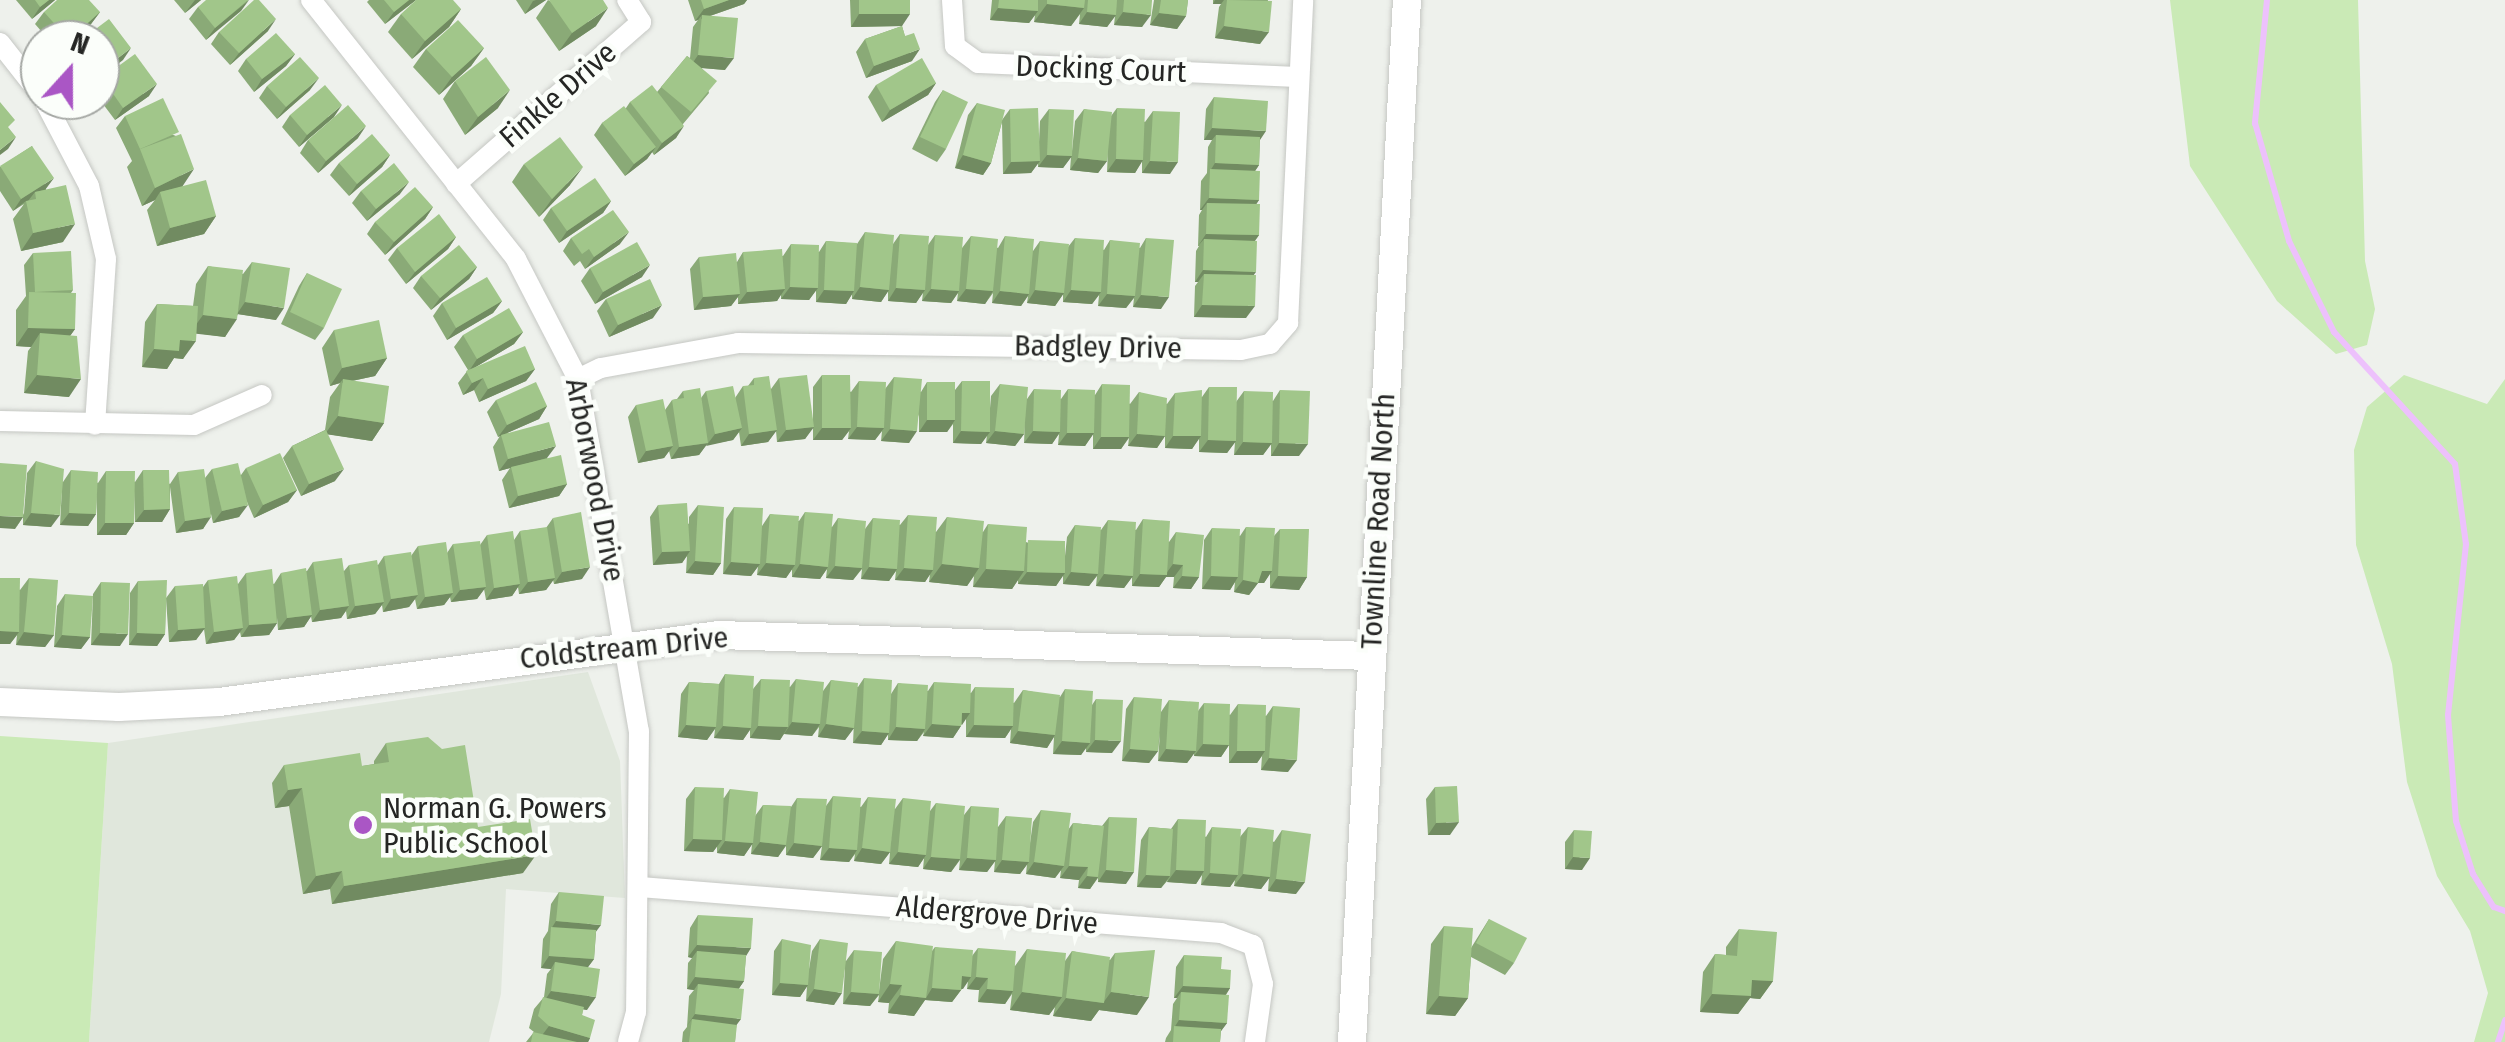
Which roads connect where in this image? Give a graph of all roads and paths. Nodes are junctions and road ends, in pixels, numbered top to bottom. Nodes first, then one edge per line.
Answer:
1 (311, 0) edge
2 (627, 0) edge
3 (952, 0) edge
4 (1304, 0) edge
5 (1407, 0) edge
6 (0, 44) edge
7 (20, 69) edge
8 (1299, 77) junction
9 (54, 120) edge
10 (456, 184) junction
11 (578, 379) junction
12 (262, 396) dead end
13 (0, 421) edge
14 (96, 424) junction
15 (627, 643) junction
16 (1370, 656) junction
17 (0, 702) edge
18 (640, 887) junction
19 (628, 1042) edge
20 (1255, 1042) edge
21 (1352, 1042) edge

1 - 10 street, Arborwood Drive
2 - 10 street, Finkle Drive
3 - 8 street, Docking Court
4 - 8 street, Badgley Drive
5 - 16 street, Townline Road North
6 - 7 street
8 - 11 street, Badgley Drive
9 - 14 street
10 - 11 street, Arborwood Drive
11 - 15 street, Arborwood Drive
12 - 14 street
13 - 14 street
15 - 16 street, Coldstream Drive
15 - 17 street, Coldstream Drive
15 - 18 street, Arborwood Drive
16 - 21 street, Townline Road North
18 - 19 street, Arborwood Drive
18 - 20 street, Aldergrove Drive

